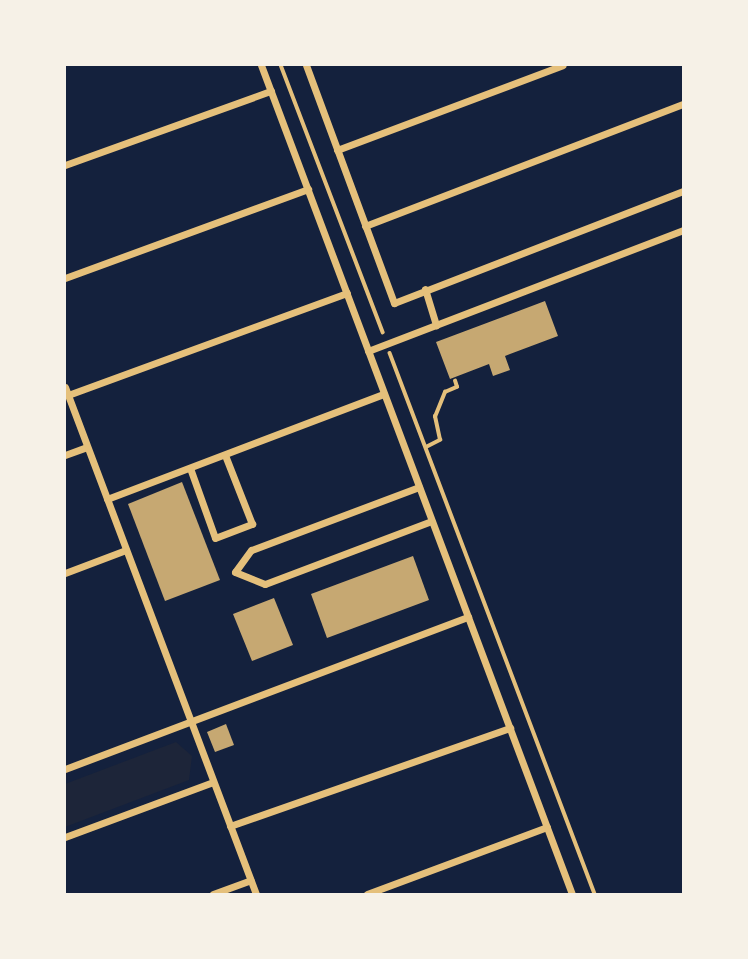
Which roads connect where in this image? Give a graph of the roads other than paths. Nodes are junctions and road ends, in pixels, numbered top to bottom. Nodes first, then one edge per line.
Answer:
1 (261, 65) edge
2 (308, 65) edge
3 (563, 65) edge
4 (271, 91) junction
5 (683, 104) edge
6 (337, 150) junction
7 (65, 165) edge
8 (307, 189) junction
9 (683, 191) edge
10 (365, 226) junction
11 (683, 230) edge
12 (65, 278) edge
13 (425, 289) junction
14 (347, 293) junction
15 (436, 325) junction
16 (368, 351) junction
17 (66, 391) edge
18 (384, 394) junction
19 (88, 447) junction
20 (65, 455) edge
21 (225, 455) junction
22 (190, 468) junction
23 (418, 487) junction
24 (107, 499) junction
25 (432, 521) junction
26 (126, 550) junction
27 (65, 573) edge
28 (468, 617) junction
29 (191, 722) junction
30 (510, 728) junction
31 (65, 769) edge
32 (213, 782) junction
33 (230, 826) junction
34 (547, 827) junction
35 (65, 837) edge
36 (251, 880) junction
37 (213, 894) edge
38 (256, 894) edge
39 (367, 894) edge
40 (572, 894) edge

1 - 4 street
2 - 6 street
3 - 6 street
4 - 7 street
4 - 8 street
5 - 10 street
6 - 10 street
8 - 12 street
8 - 14 street
9 - 13 street
10 - 13 street
11 - 15 street
13 - 15 street
14 - 16 street
14 - 17 street
15 - 16 street
16 - 18 street
17 - 19 street
18 - 21 street
18 - 23 street
19 - 20 street
19 - 24 street
21 - 22 street
21 - 22 street
22 - 24 street
23 - 25 street
23 - 25 street
24 - 26 street
25 - 28 street
26 - 27 street
26 - 29 street
28 - 29 street
28 - 30 street
29 - 31 street
29 - 32 street
30 - 33 street
30 - 34 street
32 - 33 street
32 - 35 street
33 - 36 street
34 - 39 street
34 - 40 street
36 - 37 street
36 - 38 street

